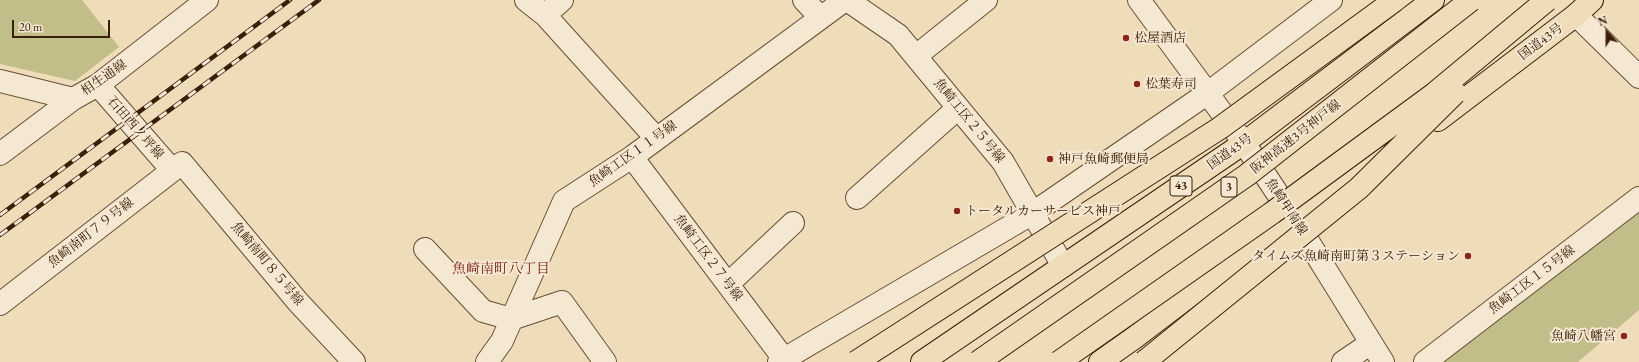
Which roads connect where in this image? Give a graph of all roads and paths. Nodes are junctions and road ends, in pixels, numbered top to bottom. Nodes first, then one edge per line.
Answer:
1 (208, 0) edge
2 (526, 0) edge
3 (562, 0) edge
4 (804, 0) edge
5 (846, 0) edge
6 (986, 0) edge
7 (1139, 0) edge
8 (1332, 0) edge
9 (1394, 0) edge
10 (1433, 0) edge
11 (1471, 0) edge
12 (1548, 0) edge
13 (1592, 0) edge
14 (545, 14) junction
15 (1576, 15) junction
16 (820, 17) junction
17 (916, 56) junction
18 (1639, 77) edge
19 (0, 81) edge
20 (98, 85) junction
21 (1208, 93) junction
22 (73, 100) junction
23 (958, 108) junction
24 (656, 138) junction
25 (1244, 143) junction
26 (0, 154) edge
27 (632, 156) junction
28 (177, 167) junction
29 (857, 198) dead end
30 (1639, 198) edge
31 (1032, 213) junction
32 (1293, 217) junction
33 (793, 223) dead end
34 (425, 249) dead end
35 (1063, 266) junction
36 (728, 284) junction
37 (0, 304) edge
38 (511, 319) junction
39 (1134, 338) junction
40 (1371, 344) junction
41 (782, 360) edge
42 (354, 362) edge
43 (487, 362) edge
44 (605, 362) edge
45 (856, 362) edge
46 (922, 362) edge
47 (978, 362) edge
48 (1059, 362) edge
49 (1100, 362) edge
50 (1144, 362) edge
51 (1149, 362) edge
52 (1343, 362) edge
53 (1383, 362) edge
54 (1425, 362) edge

1 - 20 street, 相生通線
2 - 14 street
3 - 14 street
4 - 16 street
5 - 16 street, 魚崎工区１１号線
5 - 17 street, 魚崎工区２５号線
6 - 17 street
7 - 21 street, 魚崎甲南線
8 - 21 street
9 - 45 highway, bridge
10 - 25 highway, 国道43号 / 43
11 - 47 highway, 阪神高速3号神戸線 / 3, bridge
12 - 48 highway, bridge
12 - 50 highway, bridge
13 - 15 highway, 国道43号
14 - 24 street
15 - 18 street
15 - 32 highway, 国道43号
16 - 24 street, 魚崎工区１１号線
17 - 23 street, 魚崎工区２５号線
19 - 22 street
20 - 22 street, 相生通線
20 - 28 street, 石田西ノ坪線
21 - 25 street, 魚崎甲南線
21 - 31 street
22 - 26 street, 相生通線
23 - 29 street
23 - 31 street, 魚崎工区２５号線
24 - 27 street, 魚崎工区１１号線
25 - 32 street, 魚崎甲南線
25 - 35 highway, 国道43号 / 43
27 - 36 street, 魚崎工区２７号線
27 - 38 street, 魚崎工区１１号線
28 - 37 street, 魚崎南町７９号線
28 - 42 street, 魚崎南町８５号線
30 - 54 street, 魚崎工区１５号線
31 - 35 street, 魚崎工区２５号線
31 - 41 street
32 - 39 highway, 国道43号
32 - 40 street, 魚崎甲南線
33 - 36 street
34 - 38 street
35 - 46 highway, 国道43号 / 43
36 - 41 street, 魚崎工区２７号線
38 - 43 street, 魚崎工区１１号線
38 - 44 street
39 - 49 highway, 国道43号
39 - 51 street
40 - 52 street
40 - 53 street, 魚崎甲南線

